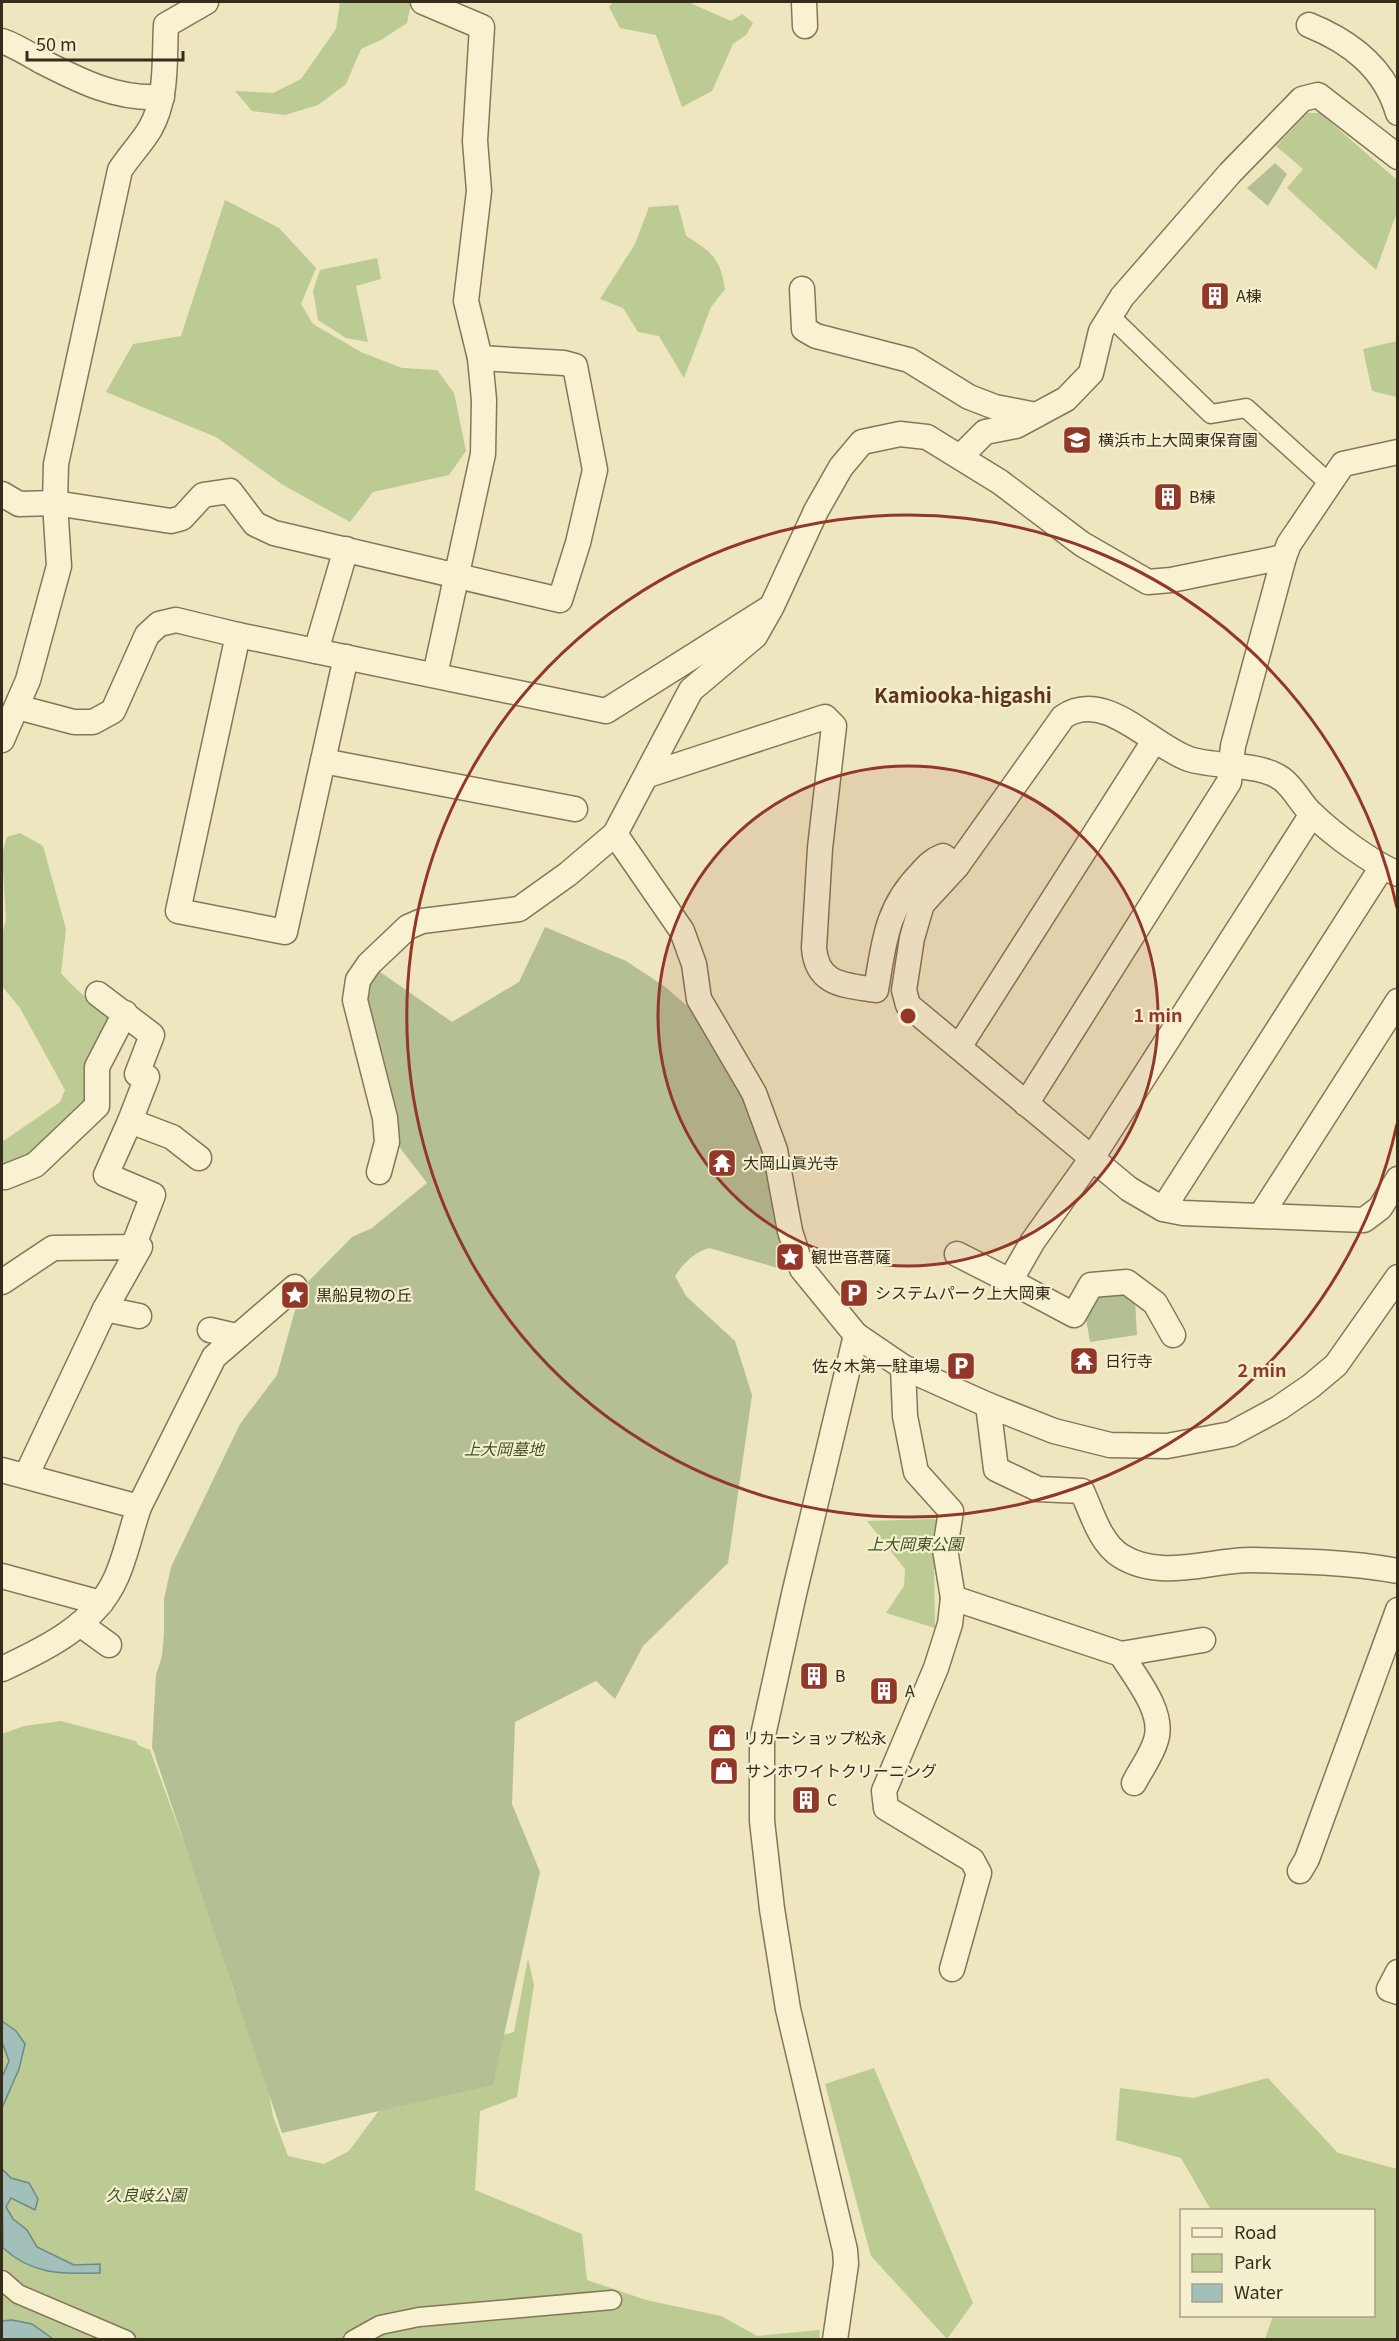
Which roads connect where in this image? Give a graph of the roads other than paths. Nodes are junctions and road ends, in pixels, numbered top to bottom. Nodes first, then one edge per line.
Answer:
1 (206, 2) edge
2 (423, 2) edge
3 (804, 2) edge
4 (1309, 25) dead end
5 (805, 26) dead end
6 (2, 41) edge
7 (162, 97) junction
8 (1398, 113) edge
9 (1398, 157) edge
10 (802, 289) dead end
11 (1110, 316) junction
12 (480, 358) junction
13 (1036, 416) junction
14 (1398, 452) edge
15 (960, 457) junction
16 (1330, 484) junction
17 (2, 494) edge
18 (55, 503) junction
19 (346, 549) junction
20 (1284, 557) junction
21 (458, 576) junction
22 (772, 606) junction
23 (238, 635) junction
24 (316, 651) junction
25 (346, 657) junction
26 (435, 675) junction
27 (17, 707) junction
28 (2, 740) edge
29 (1154, 741) junction
30 (323, 761) junction
31 (1232, 767) junction
32 (648, 774) junction
33 (575, 809) dead end
34 (1312, 814) junction
35 (618, 824) junction
36 (957, 866) junction
37 (1390, 870) edge
38 (98, 994) dead end
39 (1398, 1001) edge
40 (125, 1013) junction
41 (959, 1047) junction
42 (1026, 1104) junction
43 (130, 1121) junction
44 (200, 1158) dead end
45 (1092, 1158) junction
46 (379, 1172) dead end
47 (5, 1177) dead end
48 (1398, 1179) edge
49 (1163, 1209) junction
50 (1261, 1215) junction
51 (133, 1247) junction
52 (957, 1254) dead end
53 (1398, 1277) edge
54 (1010, 1281) junction
55 (2, 1282) edge
56 (296, 1287) dead end
57 (105, 1309) junction
58 (140, 1316) dead end
59 (210, 1330) dead end
60 (856, 1335) junction
61 (1173, 1335) dead end
62 (236, 1336) junction
63 (903, 1367) junction
64 (988, 1405) junction
65 (2, 1470) edge
66 (26, 1476) junction
67 (138, 1507) junction
68 (1398, 1571) edge
69 (2, 1576) edge
70 (953, 1598) junction
71 (101, 1603) junction
72 (1398, 1610) edge
73 (80, 1624) junction
74 (1203, 1640) dead end
75 (109, 1645) dead end
76 (1121, 1654) junction
77 (2, 1670) edge
78 (1134, 1783) dead end
79 (1300, 1870) dead end
80 (952, 1969) dead end
81 (1398, 1972) edge
82 (1398, 1992) edge
83 (2, 2280) edge
84 (612, 2300) dead end
85 (126, 2340) edge
86 (353, 2340) edge
87 (835, 2340) edge

1 - 7 street
2 - 12 street
3 - 5 street
4 - 8 street
6 - 7 street
7 - 18 street
9 - 11 street
10 - 13 street
11 - 13 street
11 - 16 street
12 - 21 street
12 - 21 street
13 - 15 street
14 - 16 street
15 - 20 street
15 - 22 street
16 - 20 street
17 - 18 street
18 - 19 street
18 - 27 street
19 - 21 street
19 - 24 street
20 - 31 street
21 - 26 street
22 - 26 street
22 - 32 street
23 - 24 street
23 - 27 street
23 - 30 street
24 - 25 street
25 - 26 street
25 - 30 street
27 - 28 street
29 - 31 street
29 - 36 street
29 - 41 street
30 - 33 street
31 - 34 street
31 - 42 street
32 - 35 street
32 - 36 street
34 - 37 street
34 - 45 street
35 - 46 street
35 - 60 street
36 - 41 street
37 - 49 street
38 - 40 street
39 - 50 street
40 - 43 street
40 - 47 street
41 - 42 street
42 - 45 street
43 - 44 street
43 - 51 street
45 - 49 street
45 - 54 street
48 - 50 street
49 - 50 street
51 - 55 street
51 - 57 street
52 - 54 street
53 - 64 street
54 - 61 street
56 - 62 street
57 - 58 street
57 - 66 street
59 - 62 street
60 - 63 street
60 - 87 street
62 - 67 street
63 - 64 street
63 - 70 street
64 - 68 street
65 - 66 street
66 - 67 street
67 - 71 street
69 - 71 street
70 - 76 street
70 - 80 street
71 - 73 street
72 - 79 street
73 - 75 street
73 - 77 street
74 - 76 street
76 - 78 street
81 - 82 street
83 - 85 street
84 - 86 street

